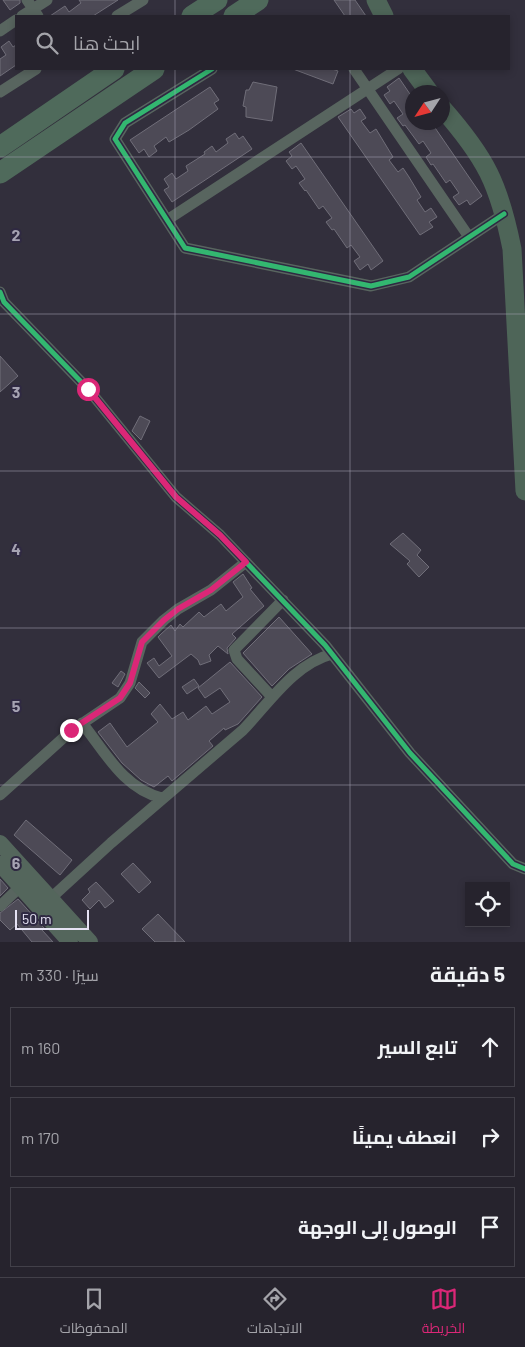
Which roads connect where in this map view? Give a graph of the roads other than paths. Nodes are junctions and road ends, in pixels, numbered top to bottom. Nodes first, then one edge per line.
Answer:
1 (47, 0) edge
2 (143, 0) edge
3 (216, 0) edge
4 (258, 0) edge
5 (33, 8) edge
6 (119, 15) edge
7 (194, 15) edge
8 (236, 15) edge
9 (15, 21) edge
10 (0, 31) edge
11 (34, 70) edge
12 (113, 70) edge
13 (153, 70) edge
14 (210, 70) edge
15 (355, 70) edge
16 (396, 70) edge
17 (413, 70) edge
18 (424, 85) edge
19 (368, 89) junction
20 (0, 92) edge
21 (450, 118) edge
22 (0, 147) edge
23 (0, 173) edge
24 (504, 214) junction
25 (167, 220) junction
26 (469, 237) junction
27 (0, 292) edge
28 (521, 371) edge
29 (525, 491) edge
30 (246, 562) junction
31 (283, 600) junction
32 (332, 654) junction
33 (272, 698) junction
34 (82, 723) junction
35 (0, 795) edge
36 (162, 798) junction
37 (0, 843) edge
38 (2, 869) edge
39 (525, 869) edge
40 (20, 887) junction
41 (51, 898) junction
42 (0, 906) edge
43 (70, 942) edge
44 (90, 942) edge

1 - 5 street
2 - 6 street
3 - 7 highway
4 - 8 highway
9 - 10 street
11 - 20 street
12 - 22 highway
13 - 23 highway
14 - 25 street
15 - 19 street
16 - 19 street
17 - 18 main road
19 - 25 street
19 - 26 street
21 - 24 main road
24 - 26 street
24 - 28 main road
25 - 26 street
27 - 30 street
28 - 29 main road
30 - 31 street
30 - 34 street
31 - 32 street
31 - 33 street
32 - 33 street
32 - 39 street
33 - 36 street
34 - 35 street
34 - 36 street
36 - 41 street
37 - 41 main road
38 - 40 main road
40 - 42 street
40 - 43 main road
41 - 44 main road

